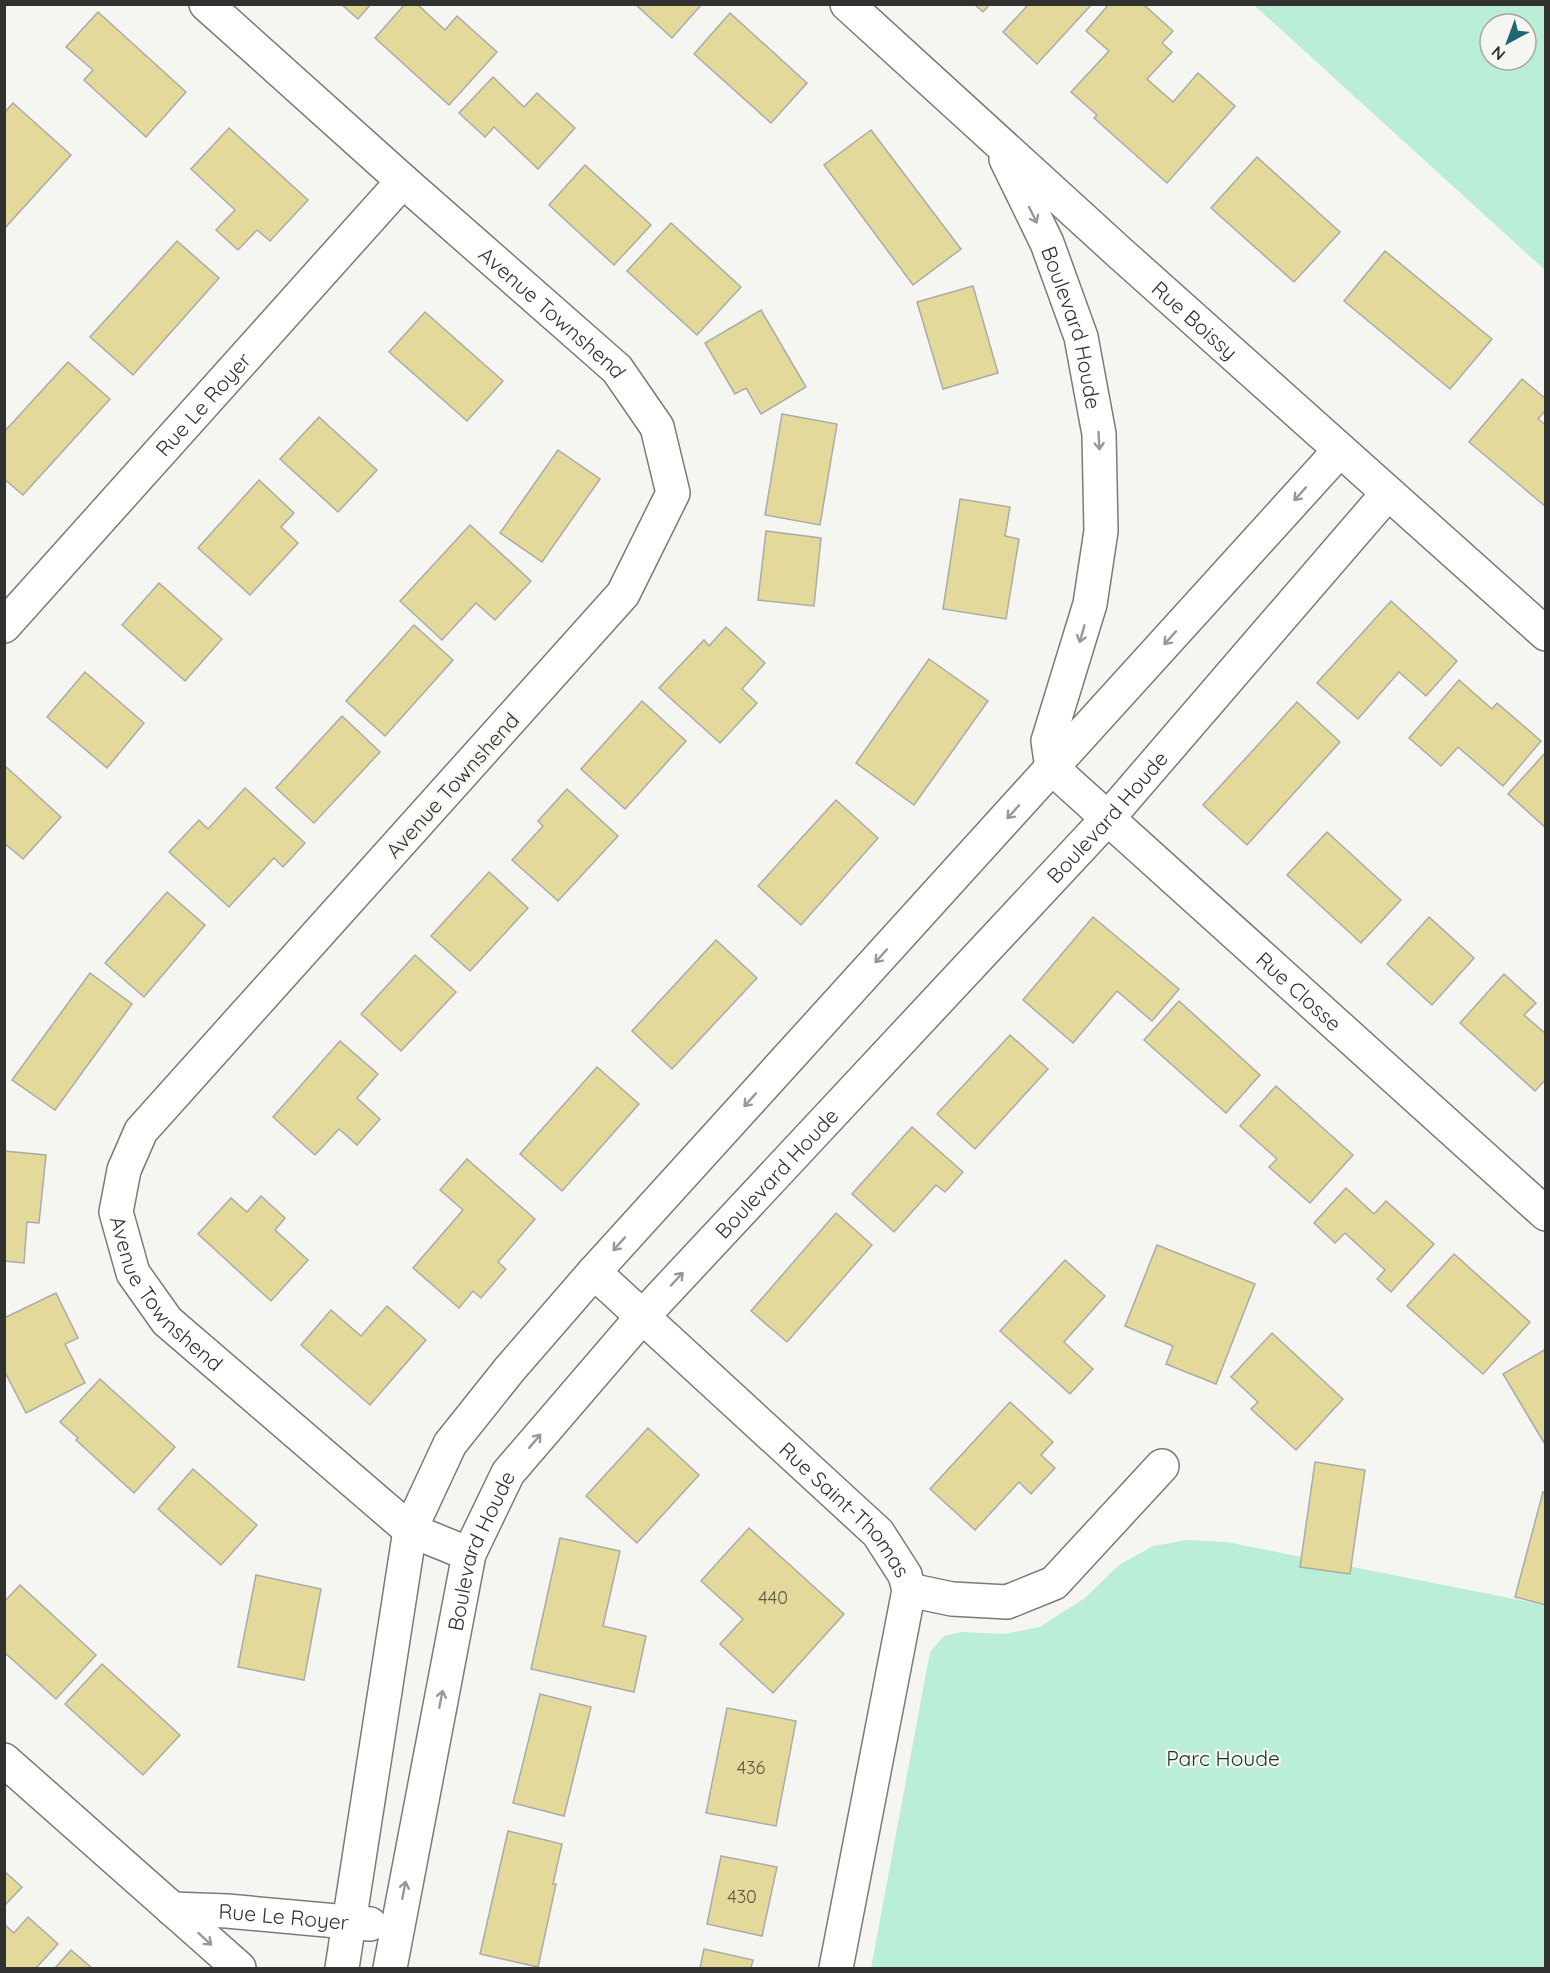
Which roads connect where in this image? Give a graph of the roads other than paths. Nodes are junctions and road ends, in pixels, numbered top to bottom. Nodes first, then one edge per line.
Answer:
1 (206, 4) edge
2 (847, 4) edge
3 (998, 143) junction
4 (403, 181) junction
5 (1340, 450) junction
6 (1388, 493) junction
7 (4, 626) edge
8 (1545, 634) edge
9 (1052, 768) junction
10 (1108, 818) junction
11 (1545, 1214) edge
12 (594, 1272) junction
13 (642, 1317) junction
14 (1162, 1466) dead end
15 (410, 1530) junction
16 (469, 1554) junction
17 (909, 1590) junction
18 (4, 1760) edge
19 (172, 1909) junction
20 (350, 1921) junction
21 (396, 1927) junction
22 (239, 1968) edge
23 (342, 1968) edge
24 (390, 1968) edge
25 (836, 1968) edge

1 - 4 street, Avenue Townshend
2 - 3 street, Rue Boissy
3 - 5 street, Rue Boissy
3 -> 9 street, Boulevard Houde
4 - 7 street, Rue Le Royer
4 - 15 street, Avenue Townshend
5 - 6 street, Rue Boissy
5 -> 9 street
6 - 8 street, Rue Boissy
6 - 10 street, Boulevard Houde
9 - 10 street, Rue Closse
9 -> 12 street
10 - 11 street, Rue Closse
13 -> 10 street, Boulevard Houde
12 - 13 street, Rue Saint-Thomas
12 - 15 street
16 -> 13 street, Boulevard Houde
13 - 17 street, Rue Saint-Thomas
14 - 17 street
15 - 16 street, Avenue Townshend
15 - 20 street
21 -> 16 street, Boulevard Houde
17 - 25 street, Rue Saint-Thomas
18 - 19 street, Rue Le Royer
19 - 20 street, Rue Le Royer
19 -> 22 street, Rue Le Royer
20 - 21 street, Rue Le Royer
20 - 23 street
21 - 24 street, Boulevard Houde

